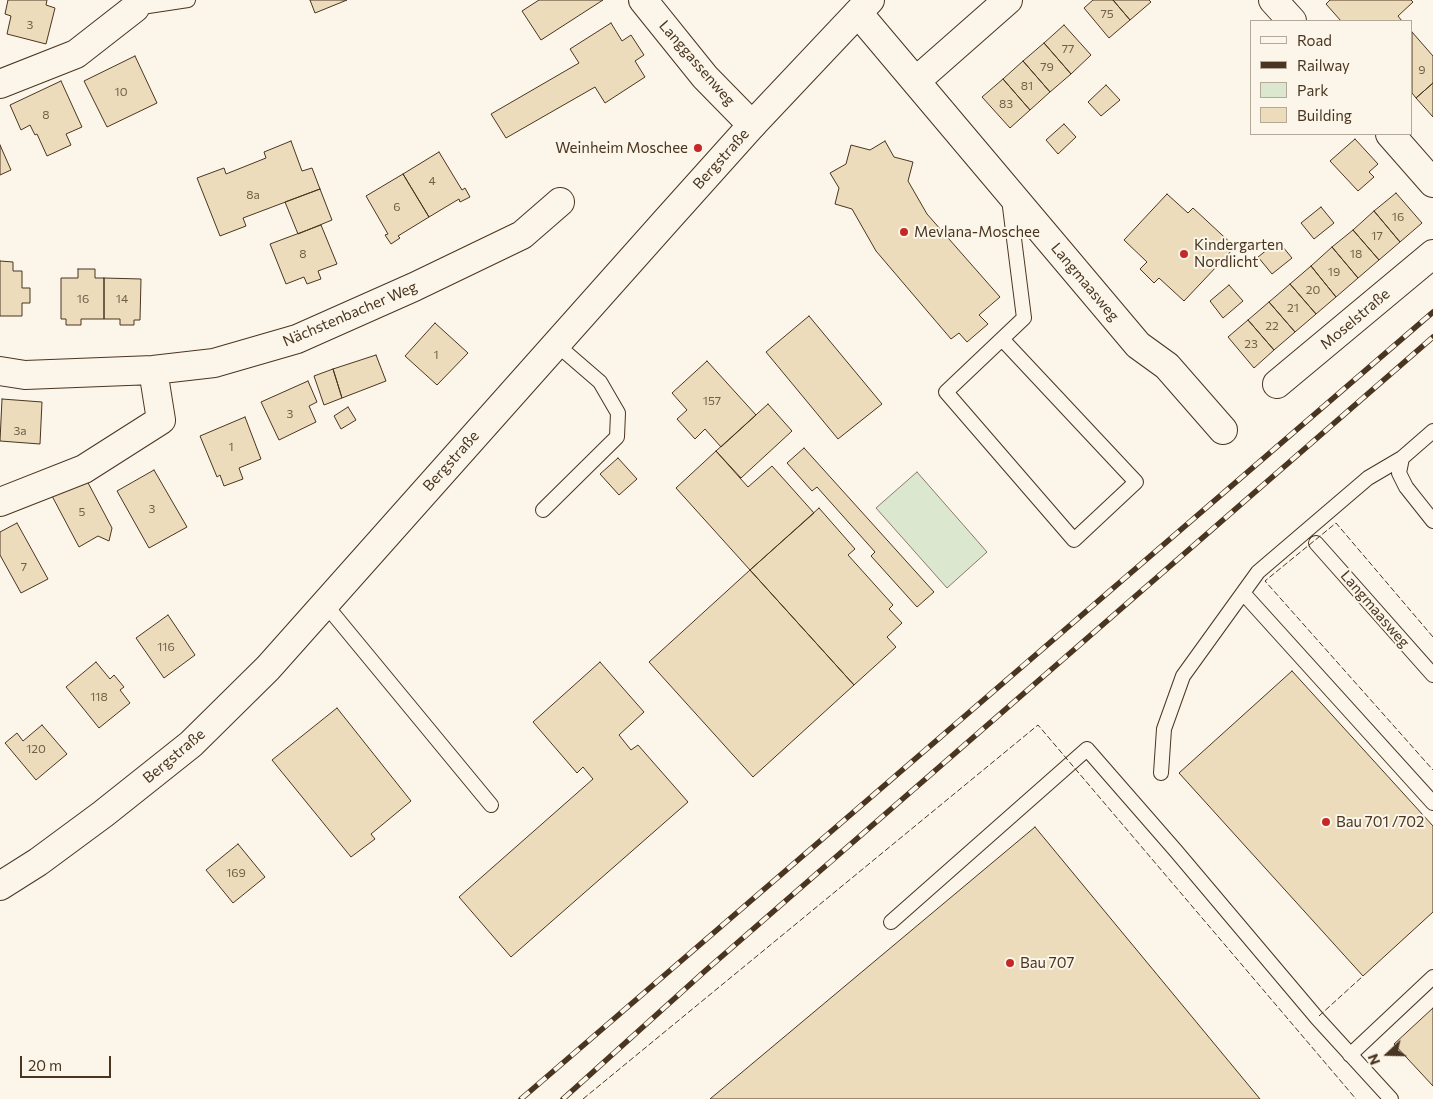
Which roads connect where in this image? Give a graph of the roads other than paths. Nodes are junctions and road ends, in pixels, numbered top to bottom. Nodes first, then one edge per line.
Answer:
1 (188, 0) edge
2 (643, 0) edge
3 (1008, 0) edge
4 (1273, 0) edge
5 (864, 6) edge
6 (134, 8) joint
7 (1291, 20) edge
8 (916, 81) junction
9 (0, 84) edge
10 (752, 125) junction
11 (1391, 135) edge
12 (1433, 183) edge
13 (1008, 190) junction
14 (560, 202) dead end
15 (1433, 254) edge
16 (1002, 340) junction
17 (556, 344) junction
18 (153, 370) junction
19 (0, 371) edge
20 (1277, 384) dead end
21 (1223, 430) dead end
22 (1433, 431) edge
23 (1402, 458) junction
24 (0, 502) edge
25 (543, 510) dead end
26 (1433, 521) edge
27 (1316, 543) dead end
28 (1244, 594) junction
29 (324, 604) junction
30 (1433, 675) edge
31 (1161, 773) dead end
32 (1433, 803) edge
33 (491, 805) dead end
34 (0, 886) edge
35 (891, 922) dead end
36 (1433, 977) edge
37 (1350, 1055) junction
38 (1391, 1099) edge

1 - 6 lane
2 - 10 street, Langgassenweg
3 - 8 street
4 - 7 street
5 - 8 street, Langmaasweg
5 - 10 street, Bergstraße
6 - 9 street
8 - 13 street, Langmaasweg
10 - 17 street, Bergstraße
11 - 12 street
13 - 16 lane
13 - 21 street, Langmaasweg
14 - 18 street, Nächstenbacher Weg
15 - 20 street, Moselstraße
16 - 16 lane
17 - 25 lane
17 - 29 street, Bergstraße
18 - 19 street, Nächstenbacher Weg
18 - 24 street
22 - 23 lane
23 - 26 lane
23 - 28 lane
27 - 30 lane, Langmaasweg
28 - 31 lane
28 - 32 lane
29 - 33 lane
29 - 34 street, Bergstraße
35 - 37 lane
36 - 37 lane
37 - 38 lane

